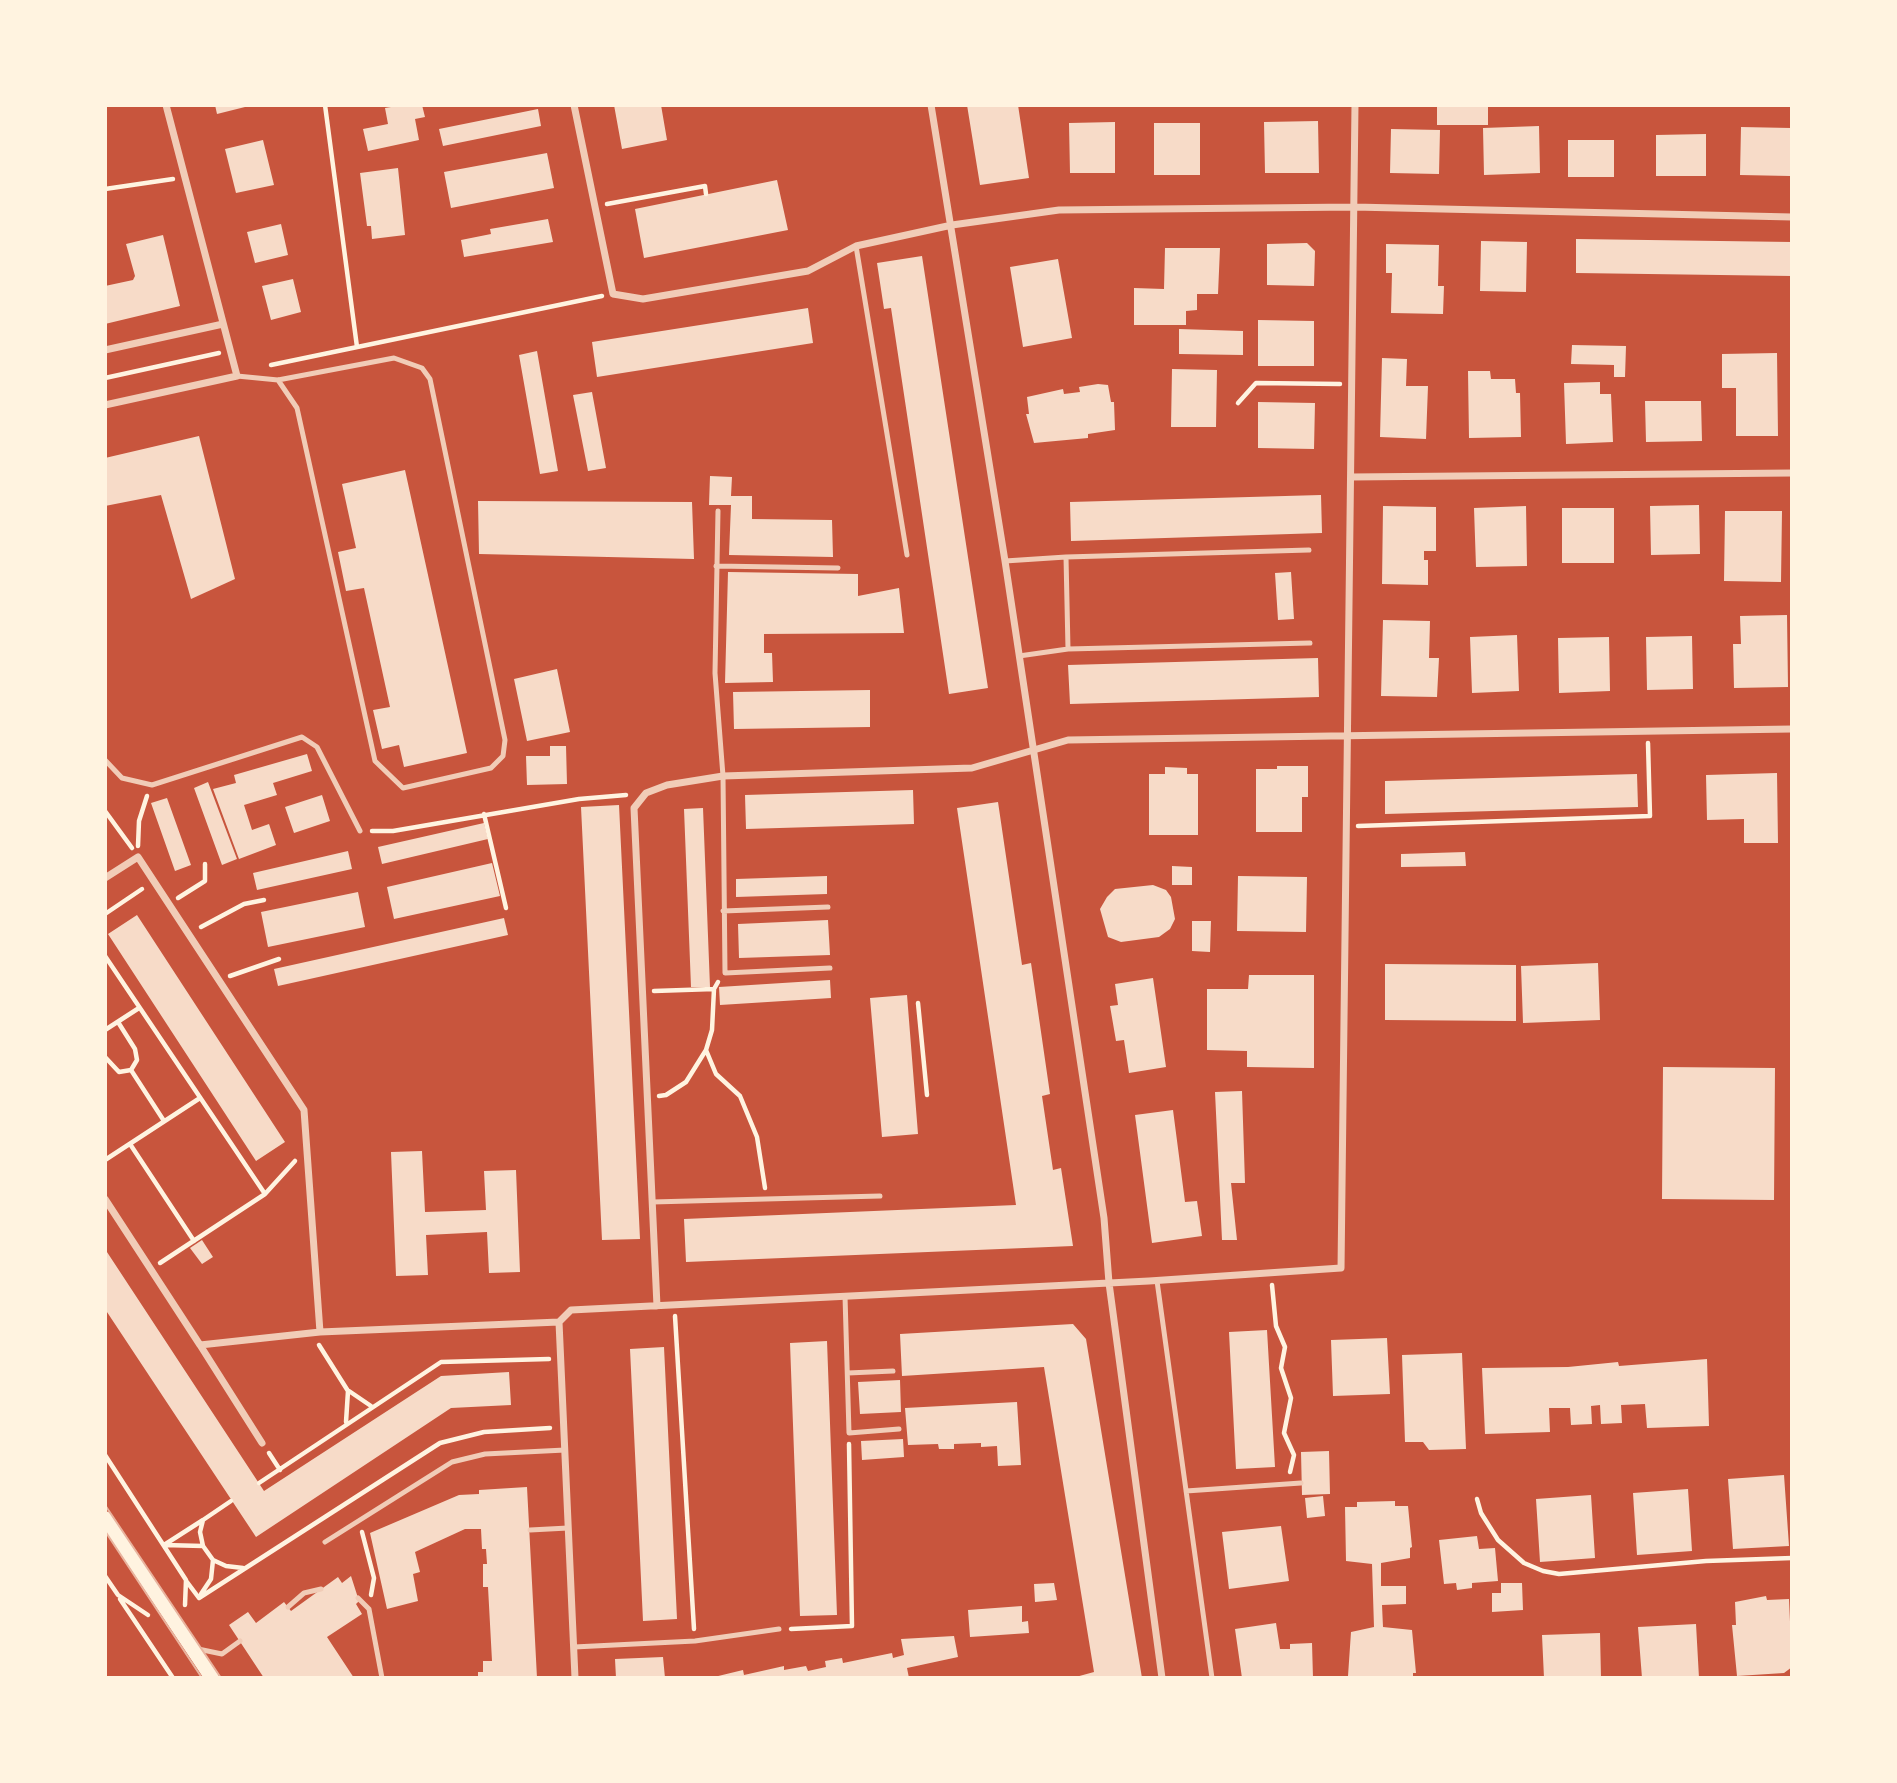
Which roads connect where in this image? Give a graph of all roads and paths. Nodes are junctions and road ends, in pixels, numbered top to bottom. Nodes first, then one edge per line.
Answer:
1 (166, 105) edge
2 (325, 105) edge
3 (574, 105) edge
4 (931, 105) edge
5 (1355, 105) edge
6 (185, 177) junction
7 (105, 190) edge
8 (706, 194) dead end
9 (594, 206) junction
10 (1354, 207) junction
11 (1792, 217) edge
12 (952, 225) junction
13 (856, 246) junction
14 (613, 294) junction
15 (223, 324) junction
16 (357, 346) junction
17 (105, 350) edge
18 (230, 350) junction
19 (237, 376) junction
20 (105, 378) edge
21 (278, 380) junction
22 (1352, 384) junction
23 (1238, 403) dead end
24 (105, 405) edge
25 (1792, 473) edge
26 (1350, 477) junction
27 (718, 511) dead end
28 (1309, 550) dead end
29 (907, 555) dead end
30 (1066, 557) junction
31 (1005, 561) junction
32 (716, 566) junction
33 (838, 568) dead end
34 (1310, 643) dead end
35 (1068, 649) junction
36 (1019, 656) junction
37 (1792, 729) edge
38 (1648, 730) junction
39 (1348, 733) junction
40 (1033, 749) junction
41 (105, 760) edge
42 (723, 776) junction
43 (152, 785) junction
44 (619, 796) dead end
45 (105, 811) edge
46 (484, 814) junction
47 (1346, 826) junction
48 (360, 831) joint
49 (138, 857) junction
50 (205, 864) dead end
51 (105, 878) edge
52 (154, 880) junction
53 (264, 900) dead end
54 (170, 904) junction
55 (828, 907) dead end
56 (506, 908) dead end
57 (723, 911) junction
58 (105, 914) edge
59 (190, 933) junction
60 (105, 957) edge
61 (279, 959) dead end
62 (830, 968) dead end
63 (725, 973) junction
64 (220, 980) junction
65 (714, 989) junction
66 (642, 991) junction
67 (918, 1003) dead end
68 (139, 1008) junction
69 (118, 1022) junction
70 (105, 1030) edge
71 (706, 1050) junction
72 (105, 1057) edge
73 (131, 1070) junction
74 (927, 1095) dead end
75 (648, 1097) junction
76 (201, 1098) junction
77 (164, 1121) junction
78 (130, 1144) junction
79 (307, 1148) junction
80 (105, 1160) edge
81 (265, 1194) junction
82 (880, 1196) dead end
83 (105, 1199) edge
84 (767, 1199) junction
85 (652, 1202) junction
86 (194, 1241) junction
87 (151, 1269) junction
88 (1271, 1273) junction
89 (1157, 1280) junction
90 (1109, 1283) junction
91 (845, 1296) junction
92 (675, 1305) junction
93 (657, 1306) junction
94 (559, 1322) junction
95 (320, 1332) junction
96 (200, 1345) junction
97 (561, 1358) junction
98 (893, 1371) dead end
99 (848, 1373) junction
100 (348, 1391) junction
101 (371, 1406) junction
102 (346, 1422) junction
103 (899, 1429) dead end
104 (849, 1433) junction
105 (262, 1443) dead end
106 (565, 1450) junction
107 (105, 1455) edge
108 (259, 1483) dead end
109 (1301, 1483) dead end
110 (1288, 1484) junction
111 (1186, 1491) junction
112 (1477, 1499) dead end
113 (231, 1501) dead end
114 (105, 1518) edge
115 (203, 1520) junction
116 (359, 1521) junction
117 (568, 1528) junction
118 (530, 1530) dead end
119 (325, 1542) dead end
120 (164, 1545) junction
121 (203, 1546) junction
122 (1792, 1558) edge
123 (213, 1560) junction
124 (244, 1568) dead end
125 (187, 1580) junction
126 (321, 1589) dead end
127 (118, 1595) dead end
128 (358, 1598) dead end
129 (288, 1607) dead end
130 (369, 1609) junction
131 (779, 1629) joint
132 (695, 1641) junction
133 (240, 1642) dead end
134 (188, 1643) junction
135 (574, 1647) junction
136 (173, 1678) edge
137 (212, 1678) edge
138 (382, 1678) edge
139 (575, 1678) edge
140 (1163, 1678) edge
141 (1212, 1678) edge

1 - 6 street
2 - 16 path
3 - 9 street
4 - 12 street
5 - 10 street
6 - 7 path
6 - 15 street
8 - 9 path
9 - 14 street
10 - 11 street
10 - 12 street
10 - 22 street
12 - 13 street
12 - 31 street
13 - 14 street
13 - 29 lane
14 - 16 path
15 - 17 street
15 - 18 street
16 - 19 path
18 - 19 street
18 - 20 path
19 - 21 lane
19 - 24 street
21 - 21 lane
22 - 23 path
22 - 26 street
25 - 26 street
26 - 39 street
27 - 32 lane
28 - 30 lane
30 - 31 lane
30 - 35 lane
31 - 36 street
32 - 33 lane
32 - 42 lane
34 - 35 lane
35 - 36 lane
36 - 40 street
37 - 38 street
38 - 39 street
38 - 47 path
39 - 40 street
39 - 47 street
40 - 42 street
40 - 90 street
41 - 43 lane
42 - 57 lane
42 - 66 street
43 - 48 lane
43 - 49 path
44 - 46 path
45 - 49 path
46 - 48 path
46 - 56 path
47 - 88 street
49 - 51 street
49 - 52 street
50 - 54 path
52 - 54 street
52 - 58 path
53 - 59 path
54 - 59 street
55 - 57 lane
57 - 63 lane
59 - 64 street
60 - 68 path
61 - 64 path
62 - 63 lane
63 - 65 path
64 - 79 street
65 - 66 path
65 - 71 path
66 - 75 street
67 - 74 path
68 - 69 path
68 - 76 path
69 - 70 path
69 - 73 path
71 - 75 path
71 - 84 path
72 - 73 path
73 - 77 path
75 - 85 street
76 - 77 path
76 - 81 path
77 - 78 path
78 - 80 path
78 - 86 path
79 - 81 path
79 - 95 street
81 - 86 path
82 - 84 lane
83 - 87 street
84 - 85 lane
85 - 93 street
86 - 87 path
87 - 96 street
88 - 89 street
88 - 110 path
89 - 90 street
89 - 111 lane
90 - 91 street
90 - 140 street
91 - 92 street
91 - 99 lane
92 - 93 street
92 - 132 path
93 - 94 street
94 - 95 street
94 - 97 street
95 - 96 street
95 - 100 path
96 - 105 street
97 - 101 path
97 - 106 street
98 - 99 lane
99 - 104 lane
100 - 101 path
100 - 102 path
101 - 102 path
102 - 108 path
103 - 104 lane
104 - 131 path
106 - 116 lane
106 - 117 street
107 - 120 path
109 - 110 lane
110 - 111 lane
111 - 141 lane
112 - 122 path
113 - 115 path
114 - 134 main road
115 - 120 path
115 - 121 path
116 - 119 lane
116 - 130 path
117 - 118 lane
117 - 135 street
120 - 121 path
120 - 125 path
121 - 123 path
123 - 124 path
123 - 125 path
125 - 134 path
126 - 129 lane
127 - 136 path
128 - 130 lane
130 - 138 lane
131 - 132 lane
132 - 135 lane
133 - 134 lane
134 - 137 main road
135 - 139 street

